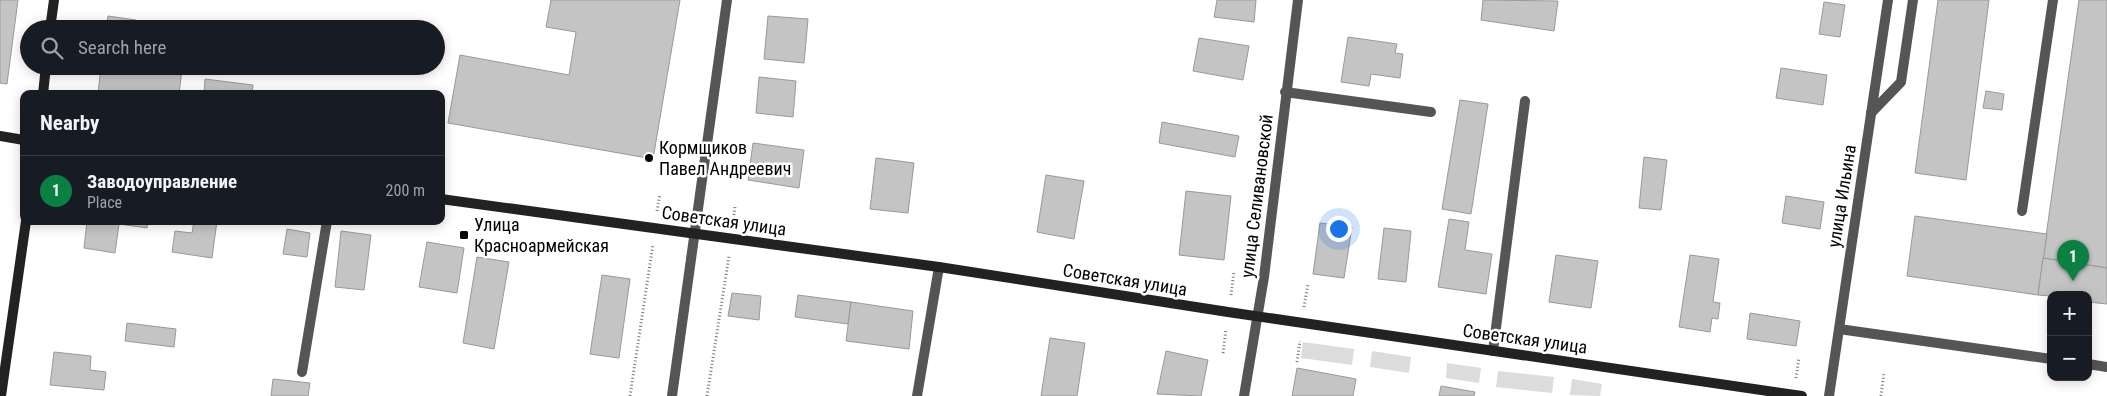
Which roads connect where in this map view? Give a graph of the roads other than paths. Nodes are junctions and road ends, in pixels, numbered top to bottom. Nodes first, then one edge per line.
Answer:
1 (54, 0) edge
2 (727, 0) edge
3 (1298, 0) edge
4 (1888, 0) edge
5 (1913, 0) edge
6 (2053, 0) edge
7 (51, 20) edge
8 (45, 75) edge
9 (43, 90) edge
10 (1285, 92) junction
11 (1525, 101) dead end
12 (1431, 112) dead end
13 (1871, 113) junction
14 (0, 136) edge
15 (20, 139) edge
16 (445, 200) edge
17 (2022, 211) dead end
18 (25, 225) edge
19 (326, 225) edge
20 (695, 234) junction
21 (939, 266) junction
22 (1258, 316) junction
23 (1839, 328) junction
24 (1493, 351) junction
25 (2047, 358) edge
26 (2092, 365) edge
27 (2107, 367) edge
28 (302, 372) dead end
29 (1, 396) edge
30 (672, 396) edge
31 (917, 396) edge
32 (1244, 396) edge
33 (1802, 396) edge
34 (1829, 396) edge

1 - 7 street
2 - 20 street
3 - 10 street, улица Селивановской
4 - 13 street, улица Ильина
5 - 13 street
6 - 17 street
8 - 9 street
10 - 12 street
10 - 22 street, улица Селивановской
11 - 24 street
13 - 23 street, улица Ильина
14 - 15 street
16 - 20 street, Советская улица
18 - 29 street
19 - 28 street
20 - 21 street, Советская улица
20 - 30 street
21 - 22 street, Советская улица
21 - 31 street
22 - 24 street, Советская улица
22 - 32 street, улица Селивановской
23 - 25 street
23 - 34 street, улица Ильина
24 - 33 street, Советская улица
26 - 27 street

